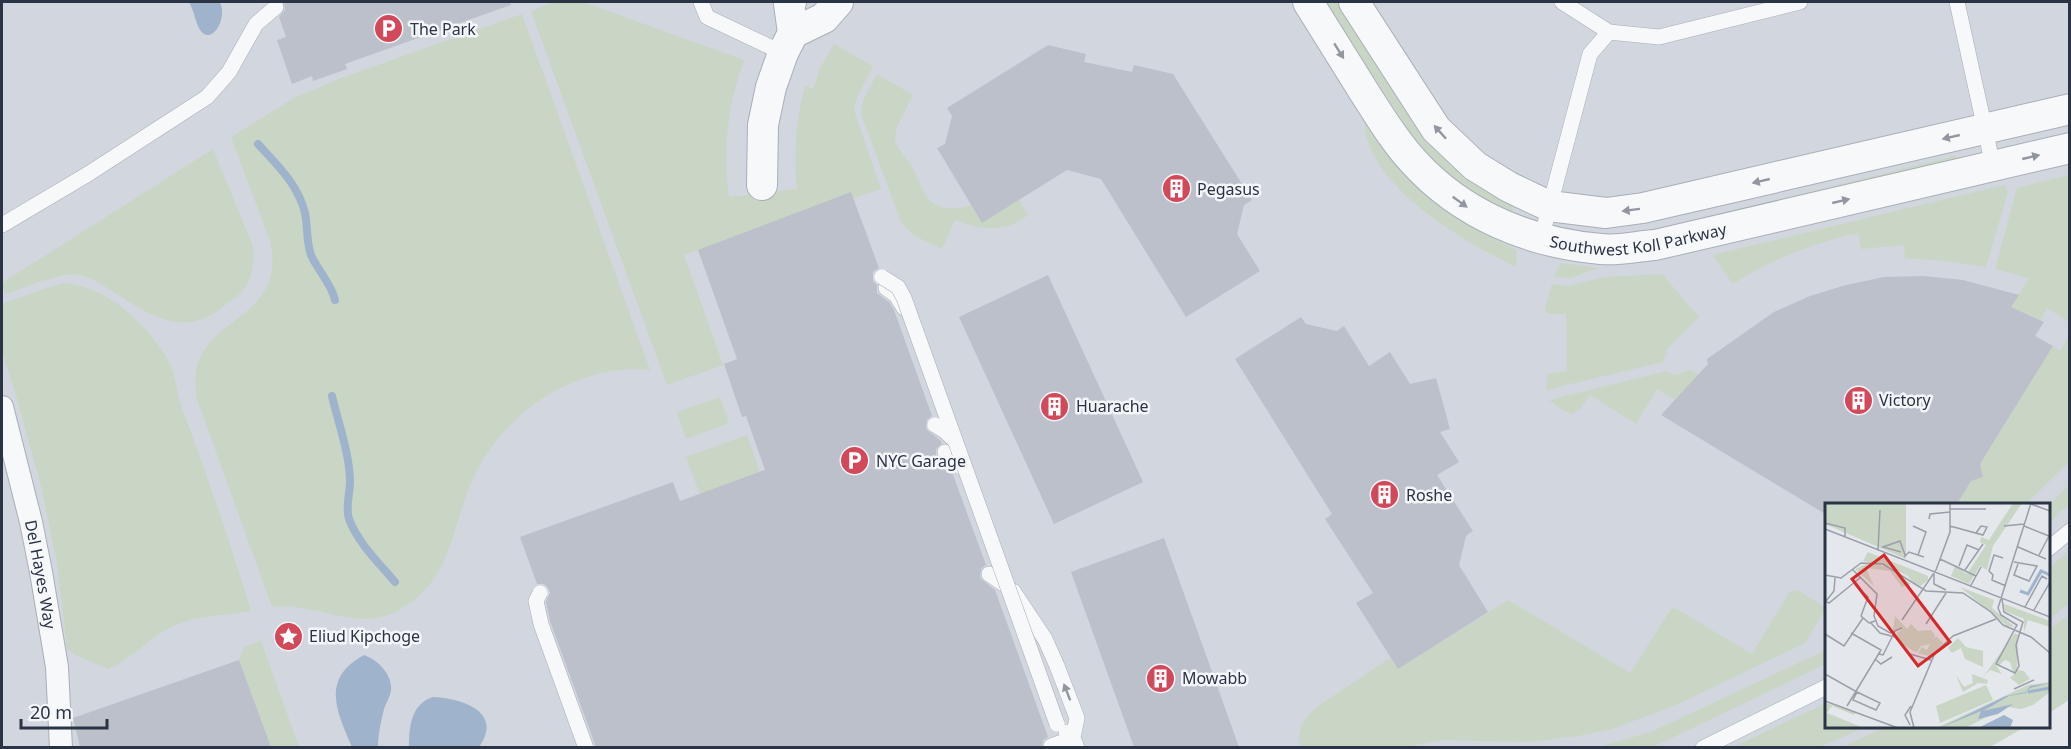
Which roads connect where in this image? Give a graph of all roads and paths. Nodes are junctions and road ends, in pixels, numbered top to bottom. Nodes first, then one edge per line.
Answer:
1 (701, 2) edge
2 (791, 2) edge
3 (838, 2) edge
4 (1308, 2) edge
5 (1354, 2) edge
6 (1562, 2) edge
7 (1800, 2) edge
8 (1956, 2) edge
9 (276, 7) dead end
10 (1608, 32) junction
11 (788, 43) junction
12 (2070, 109) edge
13 (1985, 129) junction
14 (2070, 148) edge
15 (1993, 166) junction
16 (762, 185) dead end
17 (1549, 206) junction
18 (2, 225) edge
19 (1541, 239) junction
20 (2, 407) edge
21 (935, 425) dead end
22 (951, 448) junction
23 (961, 467) junction
24 (2070, 531) edge
25 (2050, 548) edge
26 (989, 574) dead end
27 (1008, 587) junction
28 (540, 593) dead end
29 (546, 608) dead end
30 (1825, 688) edge
31 (1075, 742) edge
32 (589, 746) edge
33 (1051, 746) dead end
34 (61, 747) edge
35 (1703, 747) edge

1 - 11 lane
2 - 11 street
3 - 11 street
4 -> 19 street, Southwest Koll Parkway
17 -> 5 street, Southwest Koll Parkway
6 - 10 lane
7 - 10 lane
8 - 13 lane
9 - 18 lane
10 - 17 lane
11 - 16 street
12 - 13 street, Southwest Koll Parkway
13 - 15 lane
13 -> 17 street, Southwest Koll Parkway
15 -> 14 street, Southwest Koll Parkway
19 -> 15 street, Southwest Koll Parkway
17 - 19 lane
20 - 34 street, Del Hayes Way
21 - 22 lane, bridge
22 - 23 lane
22 - 23 lane, bridge
22 - 27 lane, bridge
31 -> 23 lane
24 - 25 lane
26 - 27 lane
27 - 31 lane, bridge
28 - 32 lane, bridge
29 - 32 lane
30 - 35 lane
31 - 33 lane

